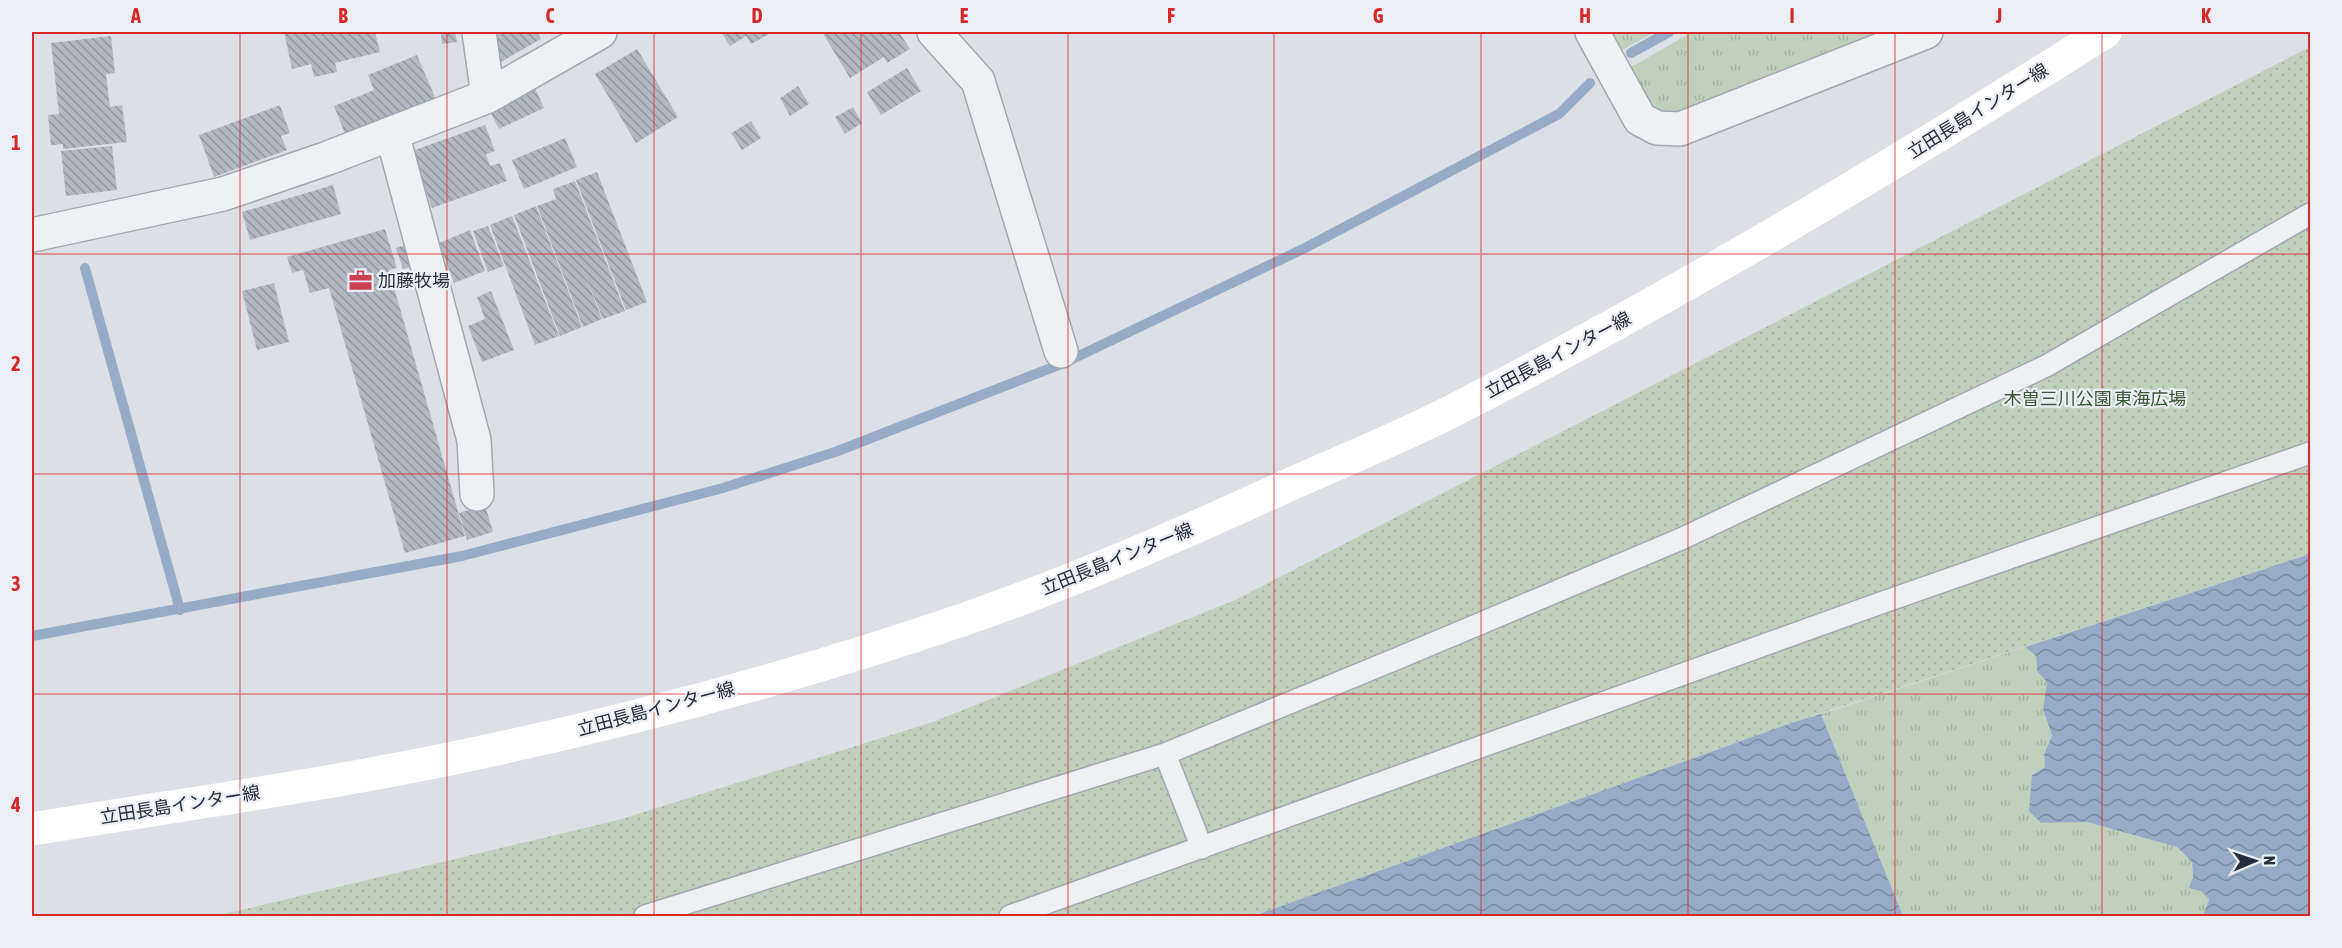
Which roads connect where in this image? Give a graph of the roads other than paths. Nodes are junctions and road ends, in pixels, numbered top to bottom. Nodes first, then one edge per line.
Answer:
1 (479, 32) edge
2 (600, 32) edge
3 (934, 32) edge
4 (1592, 32) edge
5 (1926, 32) edge
6 (2105, 32) edge
7 (488, 96) junction
8 (392, 133) junction
9 (2310, 214) edge
10 (32, 235) edge
11 (1061, 351) dead end
12 (2310, 453) edge
13 (477, 494) dead end
14 (1165, 754) junction
15 (32, 829) edge
16 (1202, 848) junction
17 (645, 916) edge
18 (1010, 916) edge

1 - 7 street
2 - 7 street
3 - 11 street
4 - 5 street
6 - 15 main road, 立田長島インター線
7 - 8 street
8 - 10 street
8 - 13 street
9 - 14 lane
12 - 16 lane
14 - 16 lane
14 - 17 lane
16 - 18 lane

